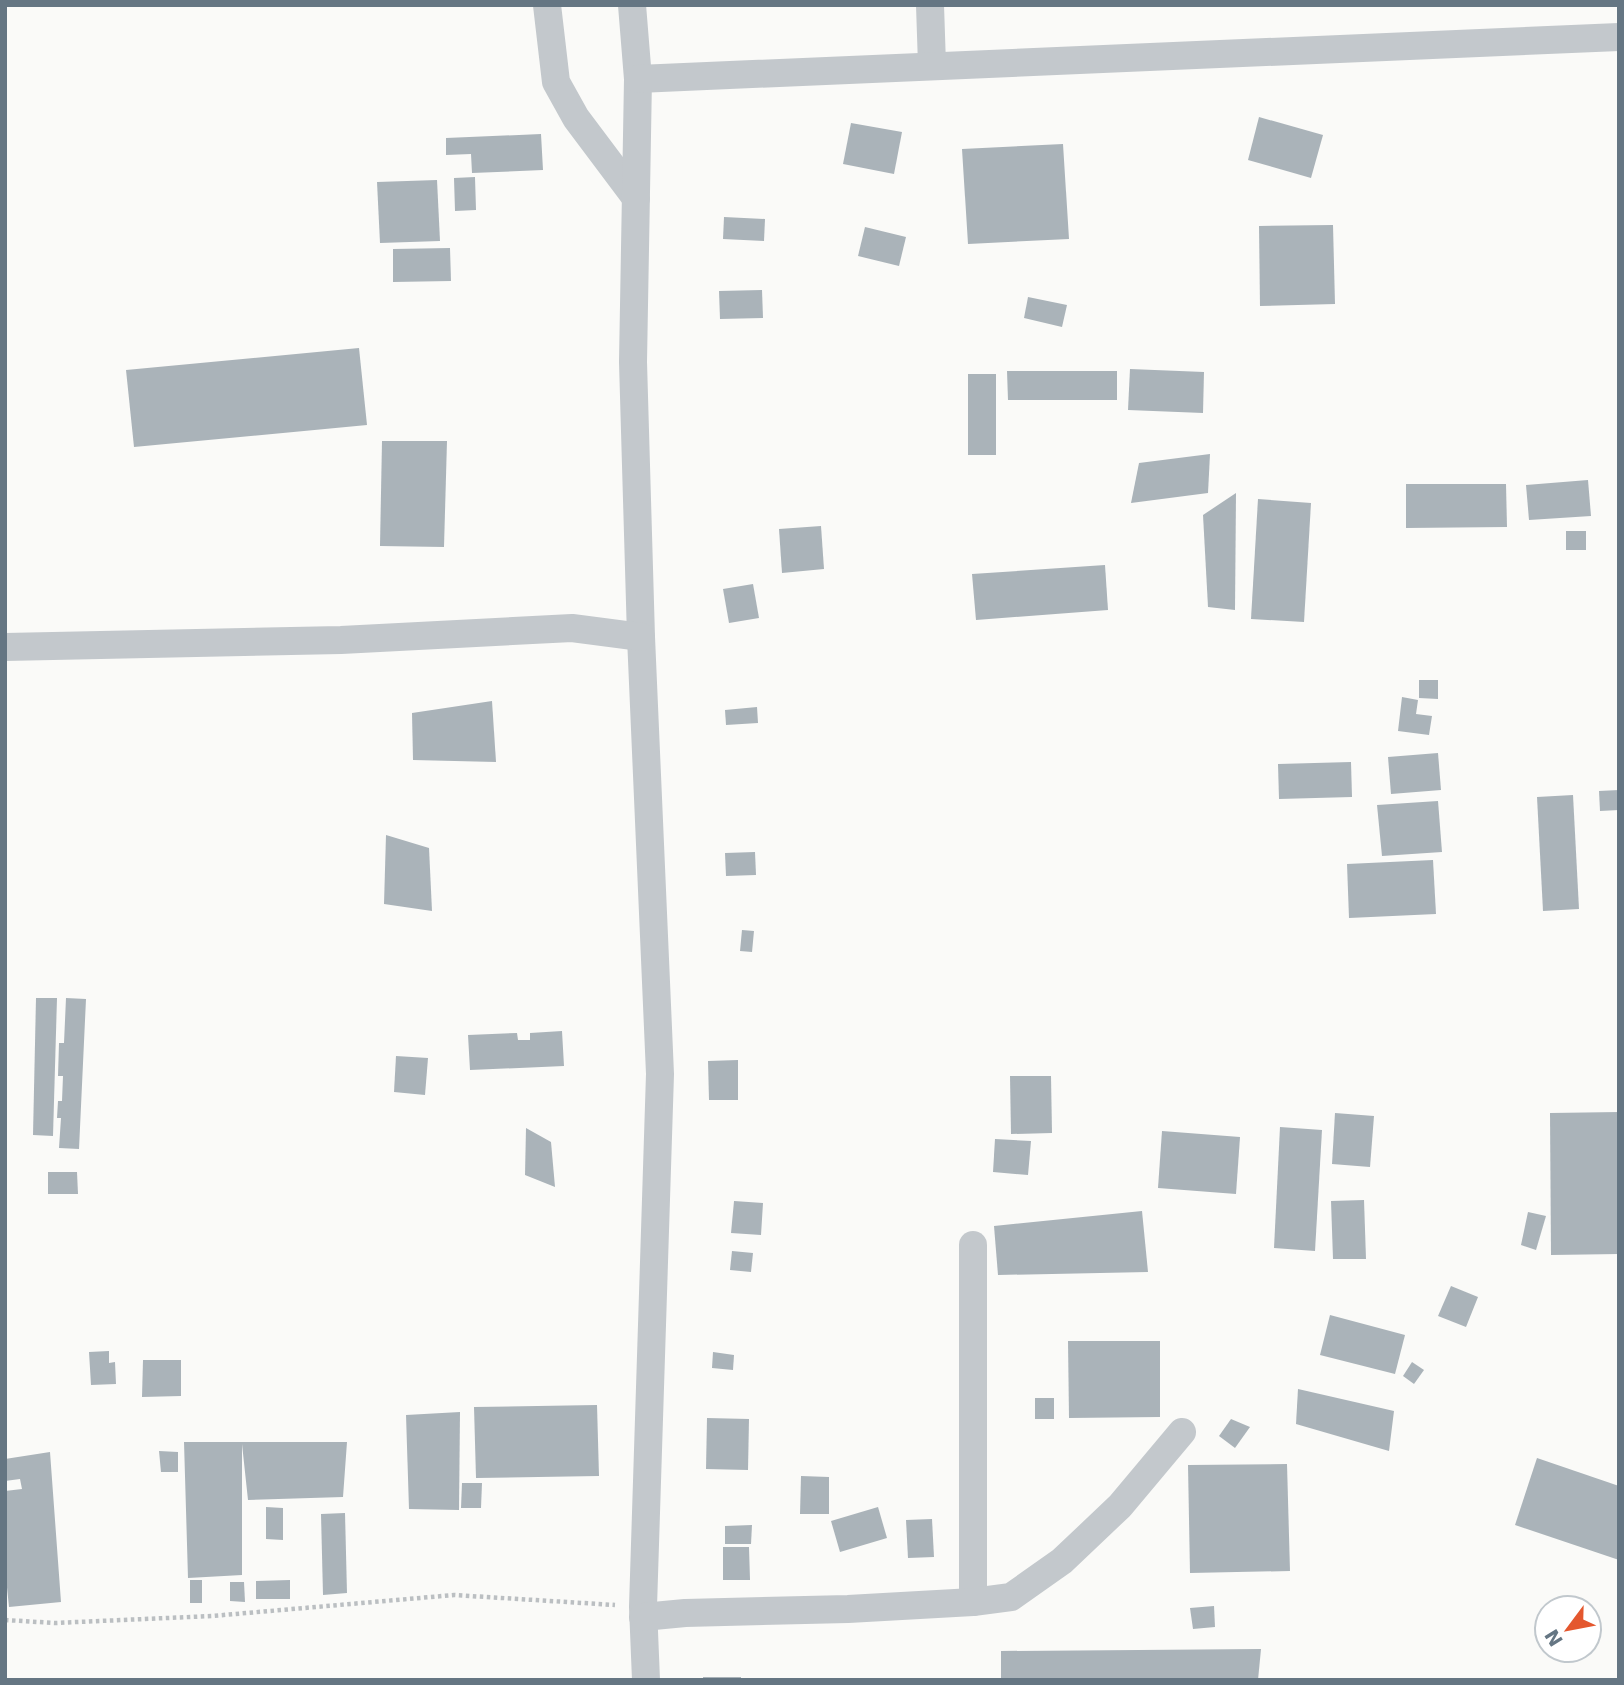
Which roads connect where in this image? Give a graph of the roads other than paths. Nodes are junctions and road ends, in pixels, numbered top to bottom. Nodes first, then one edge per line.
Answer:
1 (547, 5) edge
2 (632, 5) edge
3 (930, 5) edge
4 (1619, 37) edge
5 (932, 65) junction
6 (638, 79) junction
7 (636, 198) junction
8 (641, 637) junction
9 (5, 648) edge
10 (973, 1245) dead end
11 (1182, 1432) dead end
12 (973, 1602) junction
13 (643, 1612) junction
14 (646, 1680) edge

1 - 7 street
2 - 6 street
3 - 5 street
4 - 5 street
5 - 6 street
6 - 7 street
7 - 8 street
8 - 9 street
8 - 13 street
10 - 12 street
11 - 12 street
12 - 13 street
13 - 14 street

